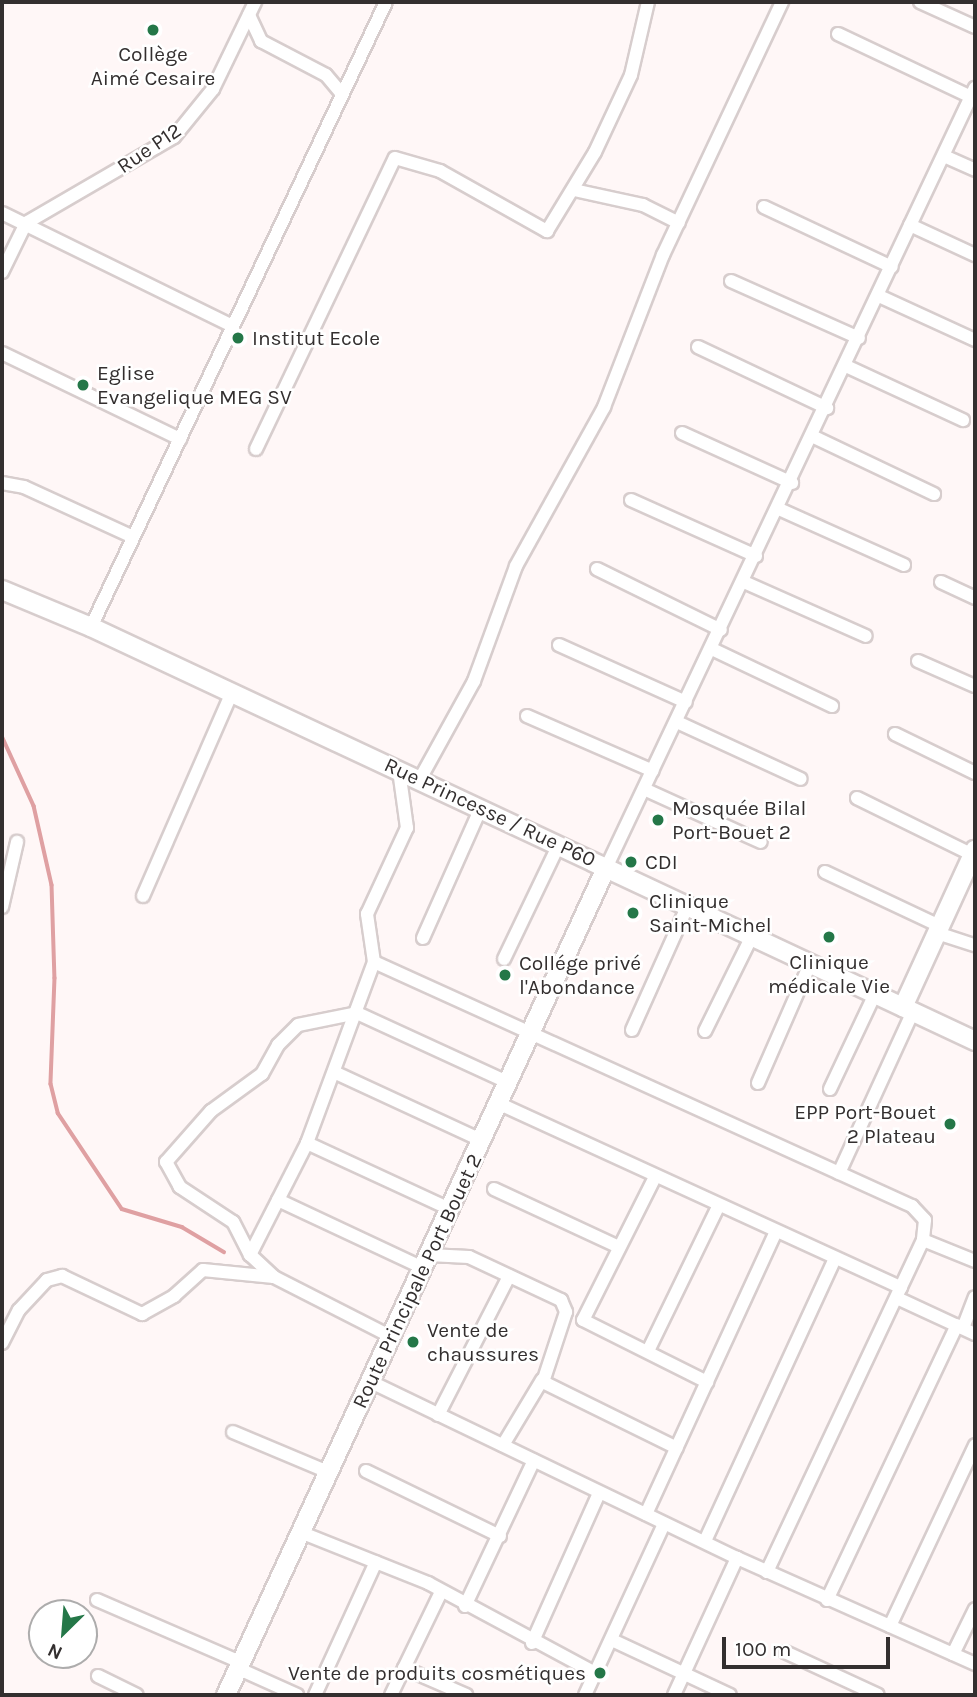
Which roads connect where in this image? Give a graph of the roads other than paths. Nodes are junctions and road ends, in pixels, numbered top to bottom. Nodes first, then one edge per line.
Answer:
1 (256, 2) edge
2 (386, 2) edge
3 (648, 2) edge
4 (782, 2) edge
5 (920, 2) edge
6 (249, 15) junction
7 (975, 27) edge
8 (838, 34) dead end
9 (342, 94) junction
10 (972, 100) edge
11 (944, 156) junction
12 (975, 170) edge
13 (574, 190) junction
14 (764, 207) dead end
15 (2, 213) edge
16 (26, 223) junction
17 (679, 223) junction
18 (910, 225) junction
19 (975, 255) edge
20 (892, 267) junction
21 (2, 272) edge
22 (731, 281) dead end
23 (879, 296) junction
24 (233, 326) junction
25 (859, 338) junction
26 (975, 340) edge
27 (698, 347) dead end
28 (2, 352) edge
29 (846, 366) junction
30 (827, 408) junction
31 (963, 420) dead end
32 (681, 433) dead end
33 (814, 437) junction
34 (180, 439) junction
35 (256, 449) dead end
36 (792, 483) junction
37 (2, 484) edge
38 (934, 494) dead end
39 (631, 500) dead end
40 (779, 509) junction
41 (133, 537) junction
42 (757, 556) junction
43 (904, 565) dead end
44 (597, 569) dead end
45 (744, 582) junction
46 (942, 582) dead end
47 (2, 590) edge
48 (975, 598) edge
49 (91, 626) junction
50 (721, 630) junction
51 (866, 636) dead end
52 (559, 645) dead end
53 (712, 649) junction
54 (919, 661) dead end
55 (975, 686) edge
56 (232, 692) junction
57 (686, 702) junction
58 (832, 706) dead end
59 (527, 716) dead end
60 (677, 722) junction
61 (895, 734) dead end
62 (400, 770) junction
63 (653, 771) junction
64 (975, 773) edge
65 (420, 779) junction
66 (801, 779) dead end
67 (644, 789) junction
68 (857, 798) dead end
69 (481, 807) junction
70 (17, 842) dead end
71 (761, 842) dead end
72 (559, 844) junction
73 (973, 862) edge
74 (607, 866) junction
75 (825, 872) dead end
76 (143, 896) dead end
77 (688, 905) junction
78 (2, 907) edge
79 (939, 930) junction
80 (752, 936) junction
81 (424, 938) dead end
82 (975, 945) edge
83 (504, 959) dead end
84 (373, 961) junction
85 (810, 964) junction
86 (875, 994) junction
87 (908, 1009) junction
88 (358, 1013) junction
89 (632, 1030) dead end
90 (705, 1031) dead end
91 (531, 1034) junction
92 (975, 1041) edge
93 (336, 1073) junction
94 (509, 1083) junction
95 (758, 1083) dead end
96 (830, 1090) dead end
97 (500, 1104) junction
98 (483, 1140) junction
99 (307, 1143) junction
100 (839, 1173) junction
101 (655, 1177) junction
102 (494, 1189) dead end
103 (278, 1200) junction
104 (718, 1207) junction
105 (450, 1209) junction
106 (775, 1234) junction
107 (923, 1240) junction
108 (619, 1247) junction
109 (250, 1255) junction
110 (835, 1259) junction
111 (426, 1261) junction
112 (975, 1261) edge
113 (509, 1276) junction
114 (274, 1277) junction
115 (899, 1293) junction
116 (975, 1297) edge
117 (566, 1312) junction
118 (583, 1320) junction
119 (960, 1327) junction
120 (975, 1334) edge
121 (390, 1336) junction
122 (2, 1343) edge
123 (648, 1351) junction
124 (542, 1380) junction
125 (369, 1381) junction
126 (707, 1382) junction
127 (438, 1415) junction
128 (233, 1432) dead end
129 (502, 1445) junction
130 (975, 1445) edge
131 (677, 1448) junction
132 (534, 1460) junction
133 (366, 1471) dead end
134 (328, 1472) junction
135 (599, 1493) junction
136 (646, 1514) junction
137 (664, 1524) junction
138 (300, 1531) junction
139 (500, 1536) junction
140 (705, 1541) junction
141 (737, 1558) junction
142 (376, 1562) junction
143 (766, 1572) junction
144 (441, 1592) junction
145 (98, 1600) edge
146 (827, 1600) junction
147 (465, 1606) junction
148 (975, 1609) edge
149 (890, 1626) junction
150 (612, 1640) junction
151 (531, 1643) junction
152 (785, 1652) dead end
153 (953, 1654) junction
154 (975, 1664) edge
155 (239, 1665) junction
156 (404, 1668) junction
157 (595, 1674) junction
158 (684, 1674) junction
159 (98, 1676) dead end
160 (137, 1695) edge
161 (226, 1695) edge
162 (297, 1695) edge
163 (315, 1695) edge
164 (391, 1695) edge
165 (466, 1695) edge
166 (585, 1695) edge
167 (674, 1695) edge
168 (730, 1695) edge
169 (878, 1695) edge

1 - 6 street, Rue P12
2 - 9 street
3 - 13 street
4 - 17 street
5 - 7 street
6 - 9 street
6 - 16 street, Rue P12
8 - 10 street
9 - 24 street
10 - 11 street
11 - 12 street
11 - 18 street
13 - 17 street
13 - 35 street
14 - 20 street
15 - 16 street
16 - 21 street
16 - 24 street
17 - 65 street
18 - 19 street
18 - 20 street
20 - 23 street
22 - 25 street
23 - 25 street
23 - 26 street
24 - 34 street
25 - 29 street
27 - 30 street
28 - 34 street
29 - 30 street
29 - 31 street
30 - 33 street
32 - 36 street
33 - 36 street
33 - 38 street
34 - 41 street
36 - 40 street
37 - 41 street
39 - 42 street
40 - 42 street
40 - 43 street
41 - 49 street
42 - 45 street
44 - 50 street
45 - 50 street
45 - 51 street
46 - 48 street
47 - 49 street, Rue Princesse / Rue P60
49 - 56 street, Rue Princesse / Rue P60
50 - 53 street
52 - 57 street
53 - 57 street
53 - 58 street
54 - 55 street
56 - 62 street, Rue Princesse / Rue P60
56 - 76 street
57 - 60 street
59 - 63 street
60 - 63 street
60 - 66 street
61 - 64 street
62 - 65 street, Rue Princesse / Rue P60
62 - 84 street
63 - 67 street
65 - 69 street, Rue Princesse / Rue P60
67 - 71 street
67 - 74 street
68 - 73 street
69 - 72 street, Rue Princesse / Rue P60
69 - 81 street
70 - 78 street
72 - 74 street, Rue Princesse / Rue P60
72 - 83 street
73 - 79 street
74 - 77 street, Rue Princesse / Rue P60
74 - 91 street, Route Principale Port Bouet 2
75 - 79 street
77 - 80 street, Rue Princesse / Rue P60
77 - 89 street
79 - 82 street
79 - 87 street
80 - 85 street, Rue Princesse / Rue P60
80 - 90 street
84 - 88 street
84 - 91 street
85 - 86 street, Rue Princesse / Rue P60
85 - 95 street
86 - 87 street, Rue Princesse / Rue P60
86 - 96 street
87 - 92 street, Rue Princesse / Rue P60
87 - 100 street
88 - 93 street
88 - 94 street
88 - 109 street
91 - 94 street, Route Principale Port Bouet 2
91 - 100 street
93 - 98 street
93 - 99 street
94 - 97 street, Route Principale Port Bouet 2
97 - 98 street, Route Principale Port Bouet 2
97 - 101 street
98 - 105 street, Route Principale Port Bouet 2
99 - 103 street
99 - 105 street
100 - 107 street
101 - 104 street
101 - 108 street
102 - 108 street
103 - 109 street
103 - 111 street
104 - 106 street
104 - 123 street
105 - 111 street, Route Principale Port Bouet 2
106 - 110 street
106 - 126 street
107 - 112 street
107 - 115 street
108 - 118 street
109 - 114 street
110 - 115 street
110 - 140 street
111 - 113 street
111 - 121 street, Route Principale Port Bouet 2
113 - 117 street
113 - 127 street
114 - 121 street
114 - 122 street
115 - 119 street
115 - 143 street
116 - 119 street
117 - 118 street
117 - 124 street
118 - 123 street
119 - 120 street
119 - 146 street
121 - 125 street, Route Principale Port Bouet 2
123 - 126 street
124 - 129 street
124 - 131 street
125 - 127 street
125 - 134 street, Route Principale Port Bouet 2
126 - 131 street
127 - 129 street
128 - 134 street
129 - 132 street
130 - 149 street
131 - 136 street
132 - 135 street
132 - 139 street
133 - 139 street
134 - 138 street, Route Principale Port Bouet 2
135 - 136 street
135 - 151 street
136 - 137 street
137 - 140 street
137 - 150 street
138 - 142 street
138 - 155 street, Route Principale Port Bouet 2
139 - 147 street
140 - 141 street
141 - 143 street
141 - 158 street
142 - 144 street
142 - 163 street
143 - 146 street
144 - 147 street
144 - 156 street
145 - 155 street
146 - 149 street
147 - 151 street
148 - 153 street
149 - 153 street
150 - 157 street
150 - 158 street
151 - 157 street
152 - 169 street
153 - 154 street
155 - 161 street, Route Principale Port Bouet 2
155 - 162 street
156 - 164 street
156 - 165 street
157 - 166 street
158 - 167 street
158 - 168 street
159 - 160 street

